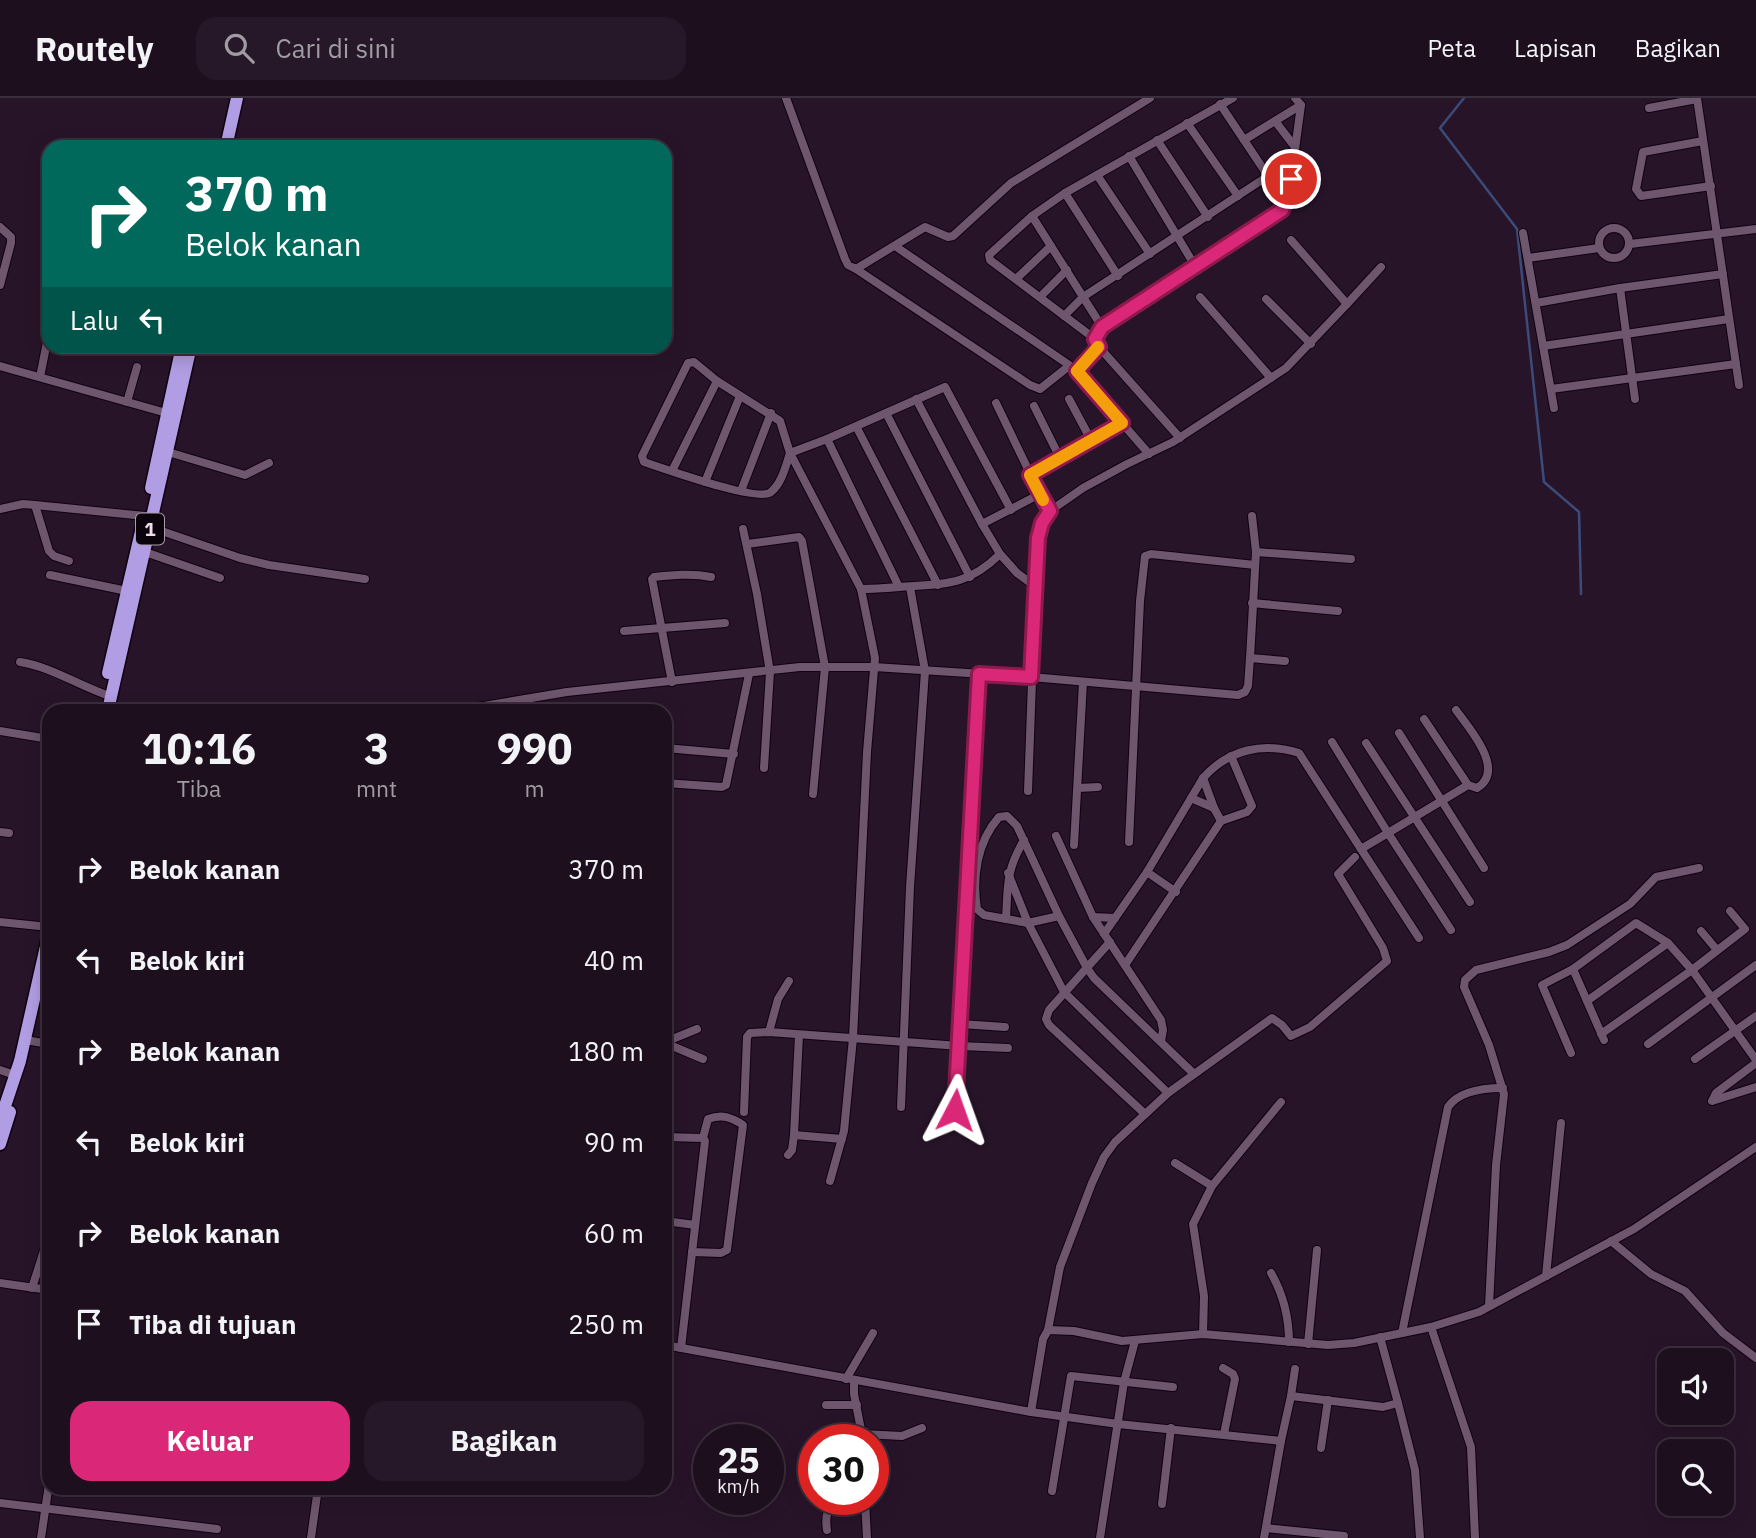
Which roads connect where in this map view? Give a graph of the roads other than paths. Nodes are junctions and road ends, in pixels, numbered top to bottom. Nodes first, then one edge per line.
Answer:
1 (237, 98) edge
2 (244, 98) edge
3 (786, 98) edge
4 (1150, 98) edge
5 (1233, 98) edge
6 (1697, 99) edge
7 (1298, 102) edge
8 (1220, 104) junction
9 (1649, 108) dead end
10 (1275, 121) junction
11 (1187, 122) junction
12 (228, 140) edge
13 (235, 140) edge
14 (1157, 140) junction
15 (1244, 140) junction
16 (1703, 141) junction
17 (1295, 147) junction
18 (1129, 156) junction
19 (1293, 164) junction
20 (1097, 175) junction
21 (1268, 176) junction
22 (1711, 186) junction
23 (1065, 193) junction
24 (1238, 196) junction
25 (1032, 216) junction
26 (1208, 217) junction
27 (0, 227) edge
28 (1756, 229) edge
29 (1523, 233) dead end
30 (1718, 233) junction
31 (1177, 235) junction
32 (1291, 240) dead end
33 (1630, 244) junction
34 (895, 246) junction
35 (1051, 246) junction
36 (1600, 247) junction
37 (1150, 254) junction
38 (1528, 258) junction
39 (1195, 267) junction
40 (1381, 267) dead end
41 (856, 269) junction
42 (1066, 270) junction
43 (1723, 274) junction
44 (1118, 276) junction
45 (1017, 278) junction
46 (0, 285) edge
47 (1619, 288) junction
48 (1041, 296) junction
49 (1083, 297) junction
50 (1200, 297) dead end
51 (1265, 299) dead end
52 (1536, 303) junction
53 (1347, 304) junction
54 (1064, 316) junction
55 (1729, 319) junction
56 (1102, 327) junction
57 (1626, 332) junction
58 (1097, 343) junction
59 (1311, 344) junction
60 (1543, 346) junction
61 (45, 354) edge
62 (181, 354) edge
63 (189, 354) edge
64 (1736, 364) junction
65 (0, 366) edge
66 (137, 367) dead end
67 (1073, 368) junction
68 (40, 377) junction
69 (1271, 379) junction
70 (1632, 379) junction
71 (717, 381) junction
72 (1739, 385) dead end
73 (1551, 389) junction
74 (740, 396) junction
75 (1635, 398) dead end
76 (916, 399) junction
77 (1069, 399) dead end
78 (127, 402) junction
79 (996, 403) dead end
80 (1034, 406) dead end
81 (1554, 408) dead end
82 (771, 413) junction
83 (886, 413) junction
84 (172, 414) junction
85 (1122, 423) junction
86 (857, 428) junction
87 (1180, 438) junction
88 (827, 439) junction
89 (1091, 440) junction
90 (168, 452) junction
91 (790, 453) junction
92 (1149, 454) junction
93 (1060, 458) junction
94 (269, 463) dead end
95 (672, 471) junction
96 (1030, 475) junction
97 (705, 482) junction
98 (741, 491) junction
99 (1040, 494) junction
100 (35, 505) junction
101 (0, 509) edge
102 (1011, 510) junction
103 (1050, 511) junction
104 (1252, 516) dead end
105 (147, 522) junction
106 (982, 524) junction
107 (743, 529) dead end
108 (747, 544) junction
109 (145, 552) junction
110 (1256, 552) junction
111 (1000, 554) junction
112 (1351, 559) dead end
113 (69, 561) dead end
114 (1255, 565) junction
115 (50, 575) dead end
116 (711, 577) dead end
117 (970, 577) junction
118 (220, 578) dead end
119 (365, 579) dead end
120 (938, 585) junction
121 (899, 587) junction
122 (910, 587) junction
123 (1036, 587) junction
124 (861, 589) junction
125 (127, 591) junction
126 (1252, 603) junction
127 (1338, 611) dead end
128 (724, 623) dead end
129 (661, 629) junction
130 (624, 631) dead end
131 (1250, 658) junction
132 (1285, 661) dead end
133 (20, 662) dead end
134 (825, 667) junction
135 (874, 667) junction
136 (770, 671) junction
137 (925, 671) junction
138 (749, 674) junction
139 (979, 674) junction
140 (1031, 677) junction
141 (672, 681) junction
142 (1083, 682) junction
143 (1136, 687) junction
144 (104, 694) junction
145 (102, 704) edge
146 (109, 704) edge
147 (502, 704) edge
148 (1456, 710) dead end
149 (1424, 719) dead end
150 (0, 732) edge
151 (1399, 733) dead end
152 (42, 738) edge
153 (1332, 742) dead end
154 (1366, 743) dead end
155 (672, 749) edge
156 (734, 754) junction
157 (1231, 756) junction
158 (764, 768) dead end
159 (1203, 778) junction
160 (672, 783) edge
161 (1468, 785) junction
162 (1098, 787) dead end
163 (1078, 788) junction
164 (1028, 792) dead end
165 (813, 794) dead end
166 (1191, 797) junction
167 (1442, 801) junction
168 (1214, 808) junction
169 (1416, 817) junction
170 (1221, 821) junction
171 (1388, 833) junction
172 (1056, 836) dead end
173 (1024, 839) junction
174 (1129, 842) dead end
175 (1074, 845) dead end
176 (1358, 853) junction
177 (1484, 868) dead end
178 (1699, 868) dead end
179 (1147, 872) junction
180 (1009, 873) junction
181 (1176, 892) junction
182 (1470, 902) dead end
183 (1730, 911) dead end
184 (1059, 916) junction
185 (1093, 917) junction
186 (1115, 918) junction
187 (1006, 919) junction
188 (0, 922) edge
189 (1028, 923) junction
190 (42, 926) edge
191 (1451, 930) dead end
192 (1701, 931) dead end
193 (1107, 938) junction
194 (1419, 938) dead end
195 (1668, 943) junction
196 (1717, 950) junction
197 (1125, 965) junction
198 (1756, 965) edge
199 (1087, 968) junction
200 (42, 969) edge
201 (1573, 969) junction
202 (1692, 970) junction
203 (789, 981) dead end
204 (1064, 992) junction
205 (42, 993) edge
206 (1713, 998) junction
207 (1587, 1001) junction
208 (1756, 1016) edge
209 (961, 1024) junction
210 (1005, 1027) dead end
211 (697, 1029) dead end
212 (769, 1032) junction
213 (1736, 1032) junction
214 (799, 1035) junction
215 (853, 1038) junction
216 (672, 1039) edge
217 (28, 1040) junction
218 (1161, 1041) junction
219 (903, 1042) junction
220 (42, 1043) edge
221 (1648, 1044) dead end
222 (672, 1045) edge
223 (960, 1046) junction
224 (1008, 1048) dead end
225 (1571, 1053) dead end
226 (703, 1059) dead end
227 (1695, 1059) dead end
228 (1756, 1062) edge
229 (0, 1070) edge
230 (1193, 1073) junction
231 (15, 1075) junction
232 (1756, 1087) edge
233 (1503, 1088) junction
234 (4, 1093) edge
235 (1168, 1093) junction
236 (1282, 1101) dead end
237 (901, 1107) dead end
238 (955, 1110) dead end
239 (744, 1112) dead end
240 (1145, 1114) junction
241 (0, 1121) edge
242 (1561, 1123) dead end
243 (794, 1135) junction
244 (672, 1137) edge
245 (703, 1138) junction
246 (842, 1139) junction
247 (0, 1144) edge
248 (1756, 1147) edge
249 (788, 1155) dead end
250 (1174, 1163) dead end
251 (830, 1181) dead end
252 (1212, 1186) junction
253 (672, 1222) edge
254 (695, 1226) junction
255 (1611, 1241) junction
256 (1317, 1250) dead end
257 (692, 1252) junction
258 (42, 1257) edge
259 (1271, 1273) dead end
260 (1546, 1276) junction
261 (0, 1283) edge
262 (32, 1288) junction
263 (42, 1289) edge
264 (1489, 1306) junction
265 (1431, 1327) junction
266 (1048, 1330) junction
267 (873, 1333) dead end
268 (1402, 1333) junction
269 (1203, 1334) junction
270 (1380, 1337) junction
271 (1135, 1341) junction
272 (1289, 1342) junction
273 (1308, 1344) junction
274 (672, 1346) edge
275 (681, 1348) junction
276 (1756, 1358) edge
277 (1223, 1368) dead end
278 (1295, 1369) dead end
279 (850, 1380) junction
280 (1124, 1382) junction
281 (1173, 1387) dead end
282 (1291, 1396) junction
283 (1328, 1400) junction
284 (1398, 1403) junction
285 (826, 1405) dead end
286 (857, 1405) junction
287 (1031, 1412) junction
288 (1064, 1417) junction
289 (860, 1424) edge
290 (1118, 1424) junction
291 (922, 1428) dead end
292 (1171, 1428) junction
293 (1224, 1434) junction
294 (889, 1436) edge
295 (1281, 1441) junction
296 (1321, 1448) dead end
297 (1052, 1491) dead end
298 (48, 1495) edge
299 (317, 1495) edge
300 (0, 1503) edge
301 (1162, 1504) dead end
302 (46, 1510) junction
303 (826, 1515) edge
304 (866, 1515) edge
305 (1266, 1528) junction
306 (217, 1529) dead end
307 (827, 1531) dead end
308 (1344, 1536) dead end
309 (41, 1538) edge
310 (311, 1538) edge
311 (867, 1538) edge
312 (1100, 1538) edge
313 (1264, 1538) edge
314 (1420, 1538) edge
315 (1475, 1538) edge

1 - 12 highway
2 - 13 highway
3 - 41 street
4 - 34 street
5 - 8 street
6 - 9 street
6 - 16 street
7 - 10 street
7 - 17 street
8 - 11 street
8 - 15 street
10 - 15 street
10 - 17 street
11 - 14 street
11 - 24 street
14 - 18 street
14 - 26 street
15 - 21 street
16 - 22 street
16 - 22 street
17 - 19 street
18 - 20 street
18 - 31 street
19 - 21 street
19 - 39 street
20 - 23 street
20 - 37 street
21 - 24 street
22 - 30 street
23 - 25 street
23 - 44 street
24 - 26 street
25 - 35 street
25 - 45 street
26 - 31 street
27 - 46 street
28 - 30 street
29 - 38 street
30 - 33 street
30 - 43 street
31 - 37 street
31 - 39 street
32 - 53 street
33 - 36 street
33 - 36 street
34 - 41 street
34 - 67 street
35 - 42 street
35 - 45 street
36 - 38 street
37 - 44 street
38 - 52 street
39 - 56 street
40 - 53 street
41 - 67 street
42 - 48 street
42 - 49 street
43 - 47 street
43 - 55 street
44 - 49 street
45 - 48 street
47 - 52 street
47 - 57 street
48 - 54 street
49 - 54 street
49 - 56 street
50 - 69 street
51 - 59 street
52 - 60 street
53 - 59 street
54 - 58 street
55 - 57 street
55 - 64 street
56 - 58 street
57 - 60 street
57 - 70 street
58 - 67 street
58 - 87 street
59 - 69 street
60 - 73 street
61 - 68 street
62 - 84 highway, 1
63 - 84 highway, 1
64 - 70 street
64 - 72 street
65 - 68 street
66 - 78 street
67 - 85 street
68 - 78 street
69 - 87 street
70 - 73 street
70 - 75 street
71 - 74 street
71 - 95 street
71 - 95 street
73 - 81 street
74 - 82 street
74 - 97 street
76 - 83 street
76 - 102 street
76 - 106 street
77 - 89 street
78 - 84 street
79 - 96 street
80 - 93 street
82 - 91 street
82 - 98 street
83 - 86 street
83 - 117 street
84 - 90 highway, 1
84 - 105 highway, 1
85 - 89 street
85 - 92 street
86 - 88 street
86 - 120 street
87 - 92 street
88 - 91 street
88 - 121 street
89 - 93 street
90 - 94 street
90 - 105 highway, 1
91 - 98 street
91 - 124 street
92 - 103 street
93 - 96 street
95 - 97 street
96 - 99 street
97 - 98 street
99 - 102 street
99 - 103 street
100 - 101 street
100 - 105 street
100 - 113 street
102 - 106 street
103 - 123 street
104 - 110 street
105 - 109 highway, 1
105 - 119 street
105 - 125 highway, 1
106 - 111 street
107 - 108 street
108 - 134 street
108 - 136 street
109 - 118 street
109 - 146 highway, 1
110 - 112 street
110 - 114 street
111 - 117 street
111 - 123 street
114 - 126 street
114 - 143 street
115 - 125 street
116 - 129 street
117 - 120 street
120 - 122 street
121 - 122 street
121 - 124 street
122 - 137 street
123 - 140 street
124 - 135 street
125 - 144 highway, 1
126 - 127 street
126 - 131 street
128 - 129 street
129 - 130 street
129 - 141 street
131 - 132 street
131 - 143 street
133 - 144 street
134 - 135 street
134 - 136 street
134 - 165 street
135 - 137 street
135 - 215 street
136 - 138 street
136 - 158 street
137 - 139 street
137 - 219 street
138 - 141 street
138 - 156 street
139 - 140 street
139 - 209 street
140 - 142 street
140 - 164 street
141 - 147 street
142 - 143 street
142 - 163 street
143 - 174 street
144 - 145 highway, 1
148 - 161 street
149 - 161 street
150 - 152 street
151 - 167 street
153 - 171 street
154 - 169 street
155 - 156 street
156 - 160 street
157 - 159 street
157 - 170 street
157 - 176 street
159 - 166 street
159 - 168 street
161 - 167 street
162 - 163 street
163 - 175 street
166 - 168 street
166 - 179 street
167 - 169 street
167 - 177 street
168 - 170 street
169 - 171 street
169 - 182 street
170 - 181 street
171 - 176 street
171 - 191 street
172 - 185 street
173 - 180 street
173 - 184 street
173 - 187 street
176 - 194 street
176 - 230 street
178 - 233 street
179 - 181 street
179 - 186 street
180 - 187 street
180 - 189 street
181 - 197 street
183 - 196 street
184 - 189 street
184 - 199 street
185 - 186 street
185 - 193 street
186 - 193 street
187 - 189 street
188 - 190 street
189 - 204 street
192 - 196 street
193 - 197 street
193 - 199 street
195 - 201 street
195 - 202 street
195 - 207 street
196 - 202 street
197 - 218 street
198 - 206 street
199 - 204 street
199 - 218 street
200 - 217 highway
201 - 207 street
201 - 225 street
202 - 206 street
202 - 207 street
203 - 212 street
204 - 235 street
204 - 240 street
205 - 217 highway
206 - 213 street
206 - 221 street
208 - 213 street
209 - 210 street
209 - 223 street
211 - 216 street
212 - 214 street
212 - 239 street
213 - 227 street
213 - 228 street
214 - 215 street
214 - 243 street
215 - 219 street
215 - 246 street
217 - 220 street
217 - 231 highway
217 - 247 highway
218 - 230 street
219 - 223 street
219 - 237 street
222 - 226 street
223 - 224 street
223 - 238 street
228 - 232 street
229 - 231 street
230 - 235 street
231 - 234 highway
233 - 264 street
233 - 268 street
234 - 241 highway
235 - 240 street
236 - 252 street
240 - 266 street
242 - 260 street
243 - 246 street
243 - 249 street
244 - 245 street
245 - 254 street
245 - 257 street
246 - 251 street
248 - 255 street
250 - 252 street
252 - 269 street
253 - 254 street
254 - 257 street
255 - 260 street
255 - 276 street
256 - 273 street
257 - 275 street
258 - 262 street
259 - 272 street
260 - 264 street
261 - 262 street
262 - 263 street
264 - 265 street
265 - 268 street
265 - 315 street
266 - 271 street
266 - 287 street
267 - 279 street
268 - 270 street
269 - 271 street
269 - 272 street
270 - 273 street
270 - 284 street
271 - 280 street
272 - 273 street
274 - 275 street
275 - 279 street
277 - 293 street
278 - 282 street
279 - 286 street
279 - 287 street
280 - 281 street
280 - 288 street
280 - 290 street
282 - 283 street
282 - 295 street
283 - 284 street
283 - 296 street
284 - 314 street
285 - 286 street
286 - 289 street
287 - 288 street
288 - 290 street
288 - 297 street
290 - 292 street
290 - 312 street
291 - 294 street
292 - 293 street
292 - 301 street
293 - 295 street
295 - 305 street
298 - 302 street
299 - 310 street
300 - 302 street
302 - 306 street
302 - 309 street
303 - 307 street
304 - 311 street
305 - 308 street
305 - 313 street

